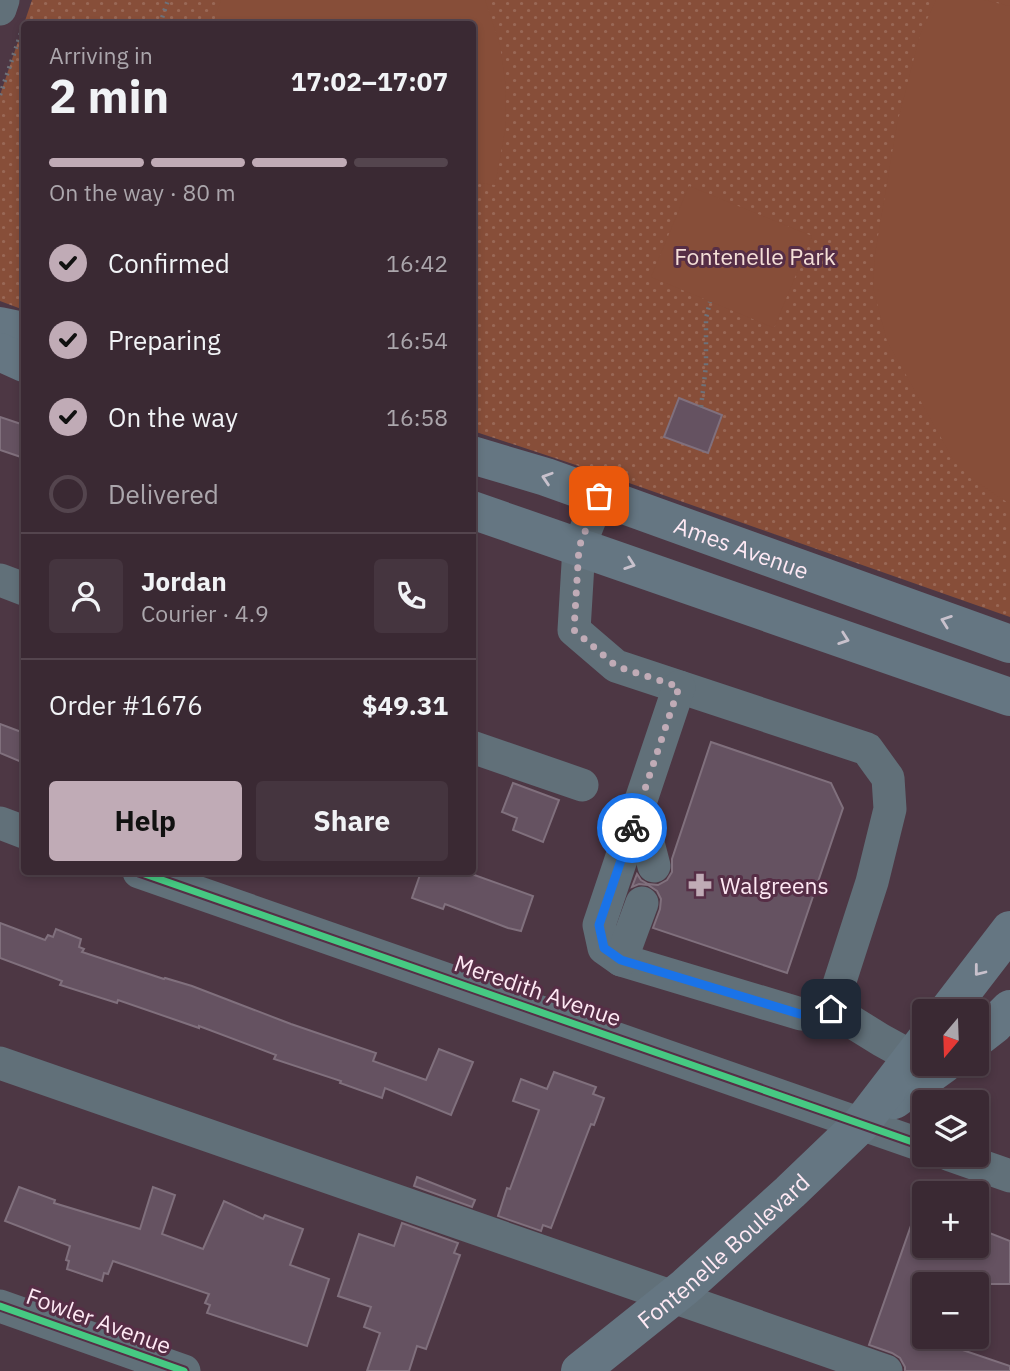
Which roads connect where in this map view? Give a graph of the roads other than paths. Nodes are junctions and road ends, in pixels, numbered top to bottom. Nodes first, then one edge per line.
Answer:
1 (3, 0) edge
2 (11, 19) edge
3 (0, 326) edge
4 (21, 330) edge
5 (0, 352) edge
6 (21, 362) edge
7 (476, 456) edge
8 (599, 496) junction
9 (476, 511) edge
10 (579, 547) junction
11 (0, 580) edge
12 (21, 588) edge
13 (1010, 644) edge
14 (679, 687) junction
15 (1010, 697) edge
16 (476, 748) edge
17 (582, 785) dead end
18 (639, 808) junction
19 (0, 823) edge
20 (21, 831) edge
21 (654, 866) dead end
22 (148, 875) edge
23 (642, 903) dead end
24 (1010, 930) edge
25 (621, 960) junction
26 (957, 999) edge
27 (831, 1009) junction
28 (1010, 1009) edge
29 (989, 1029) edge
30 (912, 1047) edge
31 (0, 1063) edge
32 (912, 1070) edge
33 (861, 1124) junction
34 (912, 1142) edge
35 (984, 1167) edge
36 (1010, 1176) edge
37 (672, 1298) junction
38 (0, 1306) edge
39 (184, 1371) edge
40 (580, 1371) edge
41 (886, 1371) edge

1 - 2 street
3 - 4 main road
5 - 6 main road
8 -> 7 main road, Ames Avenue
8 - 10 street
13 -> 8 main road, Ames Avenue
9 - 10 main road
10 - 14 street
10 -> 15 main road
11 - 12 street
14 - 18 street
14 - 27 street
16 - 17 street
18 - 21 street
18 - 25 street
19 - 20 street
22 - 33 street, Meredith Avenue
23 - 25 street
24 -> 26 main road
25 - 27 street
27 - 30 street
28 - 29 main road
31 - 37 street
32 - 33 main road, Fontenelle Boulevard
33 - 34 street, Meredith Avenue
33 - 37 main road, Fontenelle Boulevard
35 - 36 street
37 - 40 main road, Fontenelle Boulevard
37 - 41 street
38 - 39 street, Fowler Avenue

